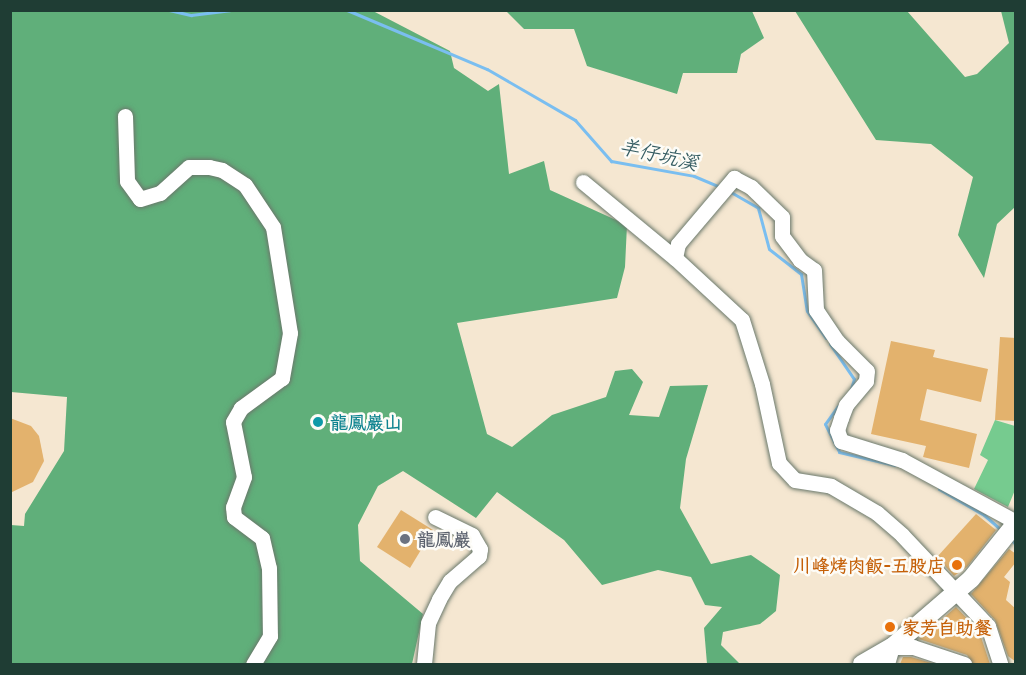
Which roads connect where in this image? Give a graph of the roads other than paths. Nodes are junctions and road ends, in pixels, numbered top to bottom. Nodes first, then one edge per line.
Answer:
1 (125, 116) dead end
2 (583, 182) dead end
3 (675, 258) junction
4 (435, 517) dead end
5 (1016, 522) edge
6 (955, 593) junction
7 (890, 656) edge
8 (253, 664) edge
9 (424, 664) edge
10 (862, 664) edge
11 (964, 664) edge
12 (1000, 664) edge

1 - 8 lane
2 - 3 lane
3 - 5 lane
3 - 6 lane
4 - 9 lane
5 - 6 main road
6 - 7 main road
6 - 12 lane
7 - 10 main road
7 - 11 lane

